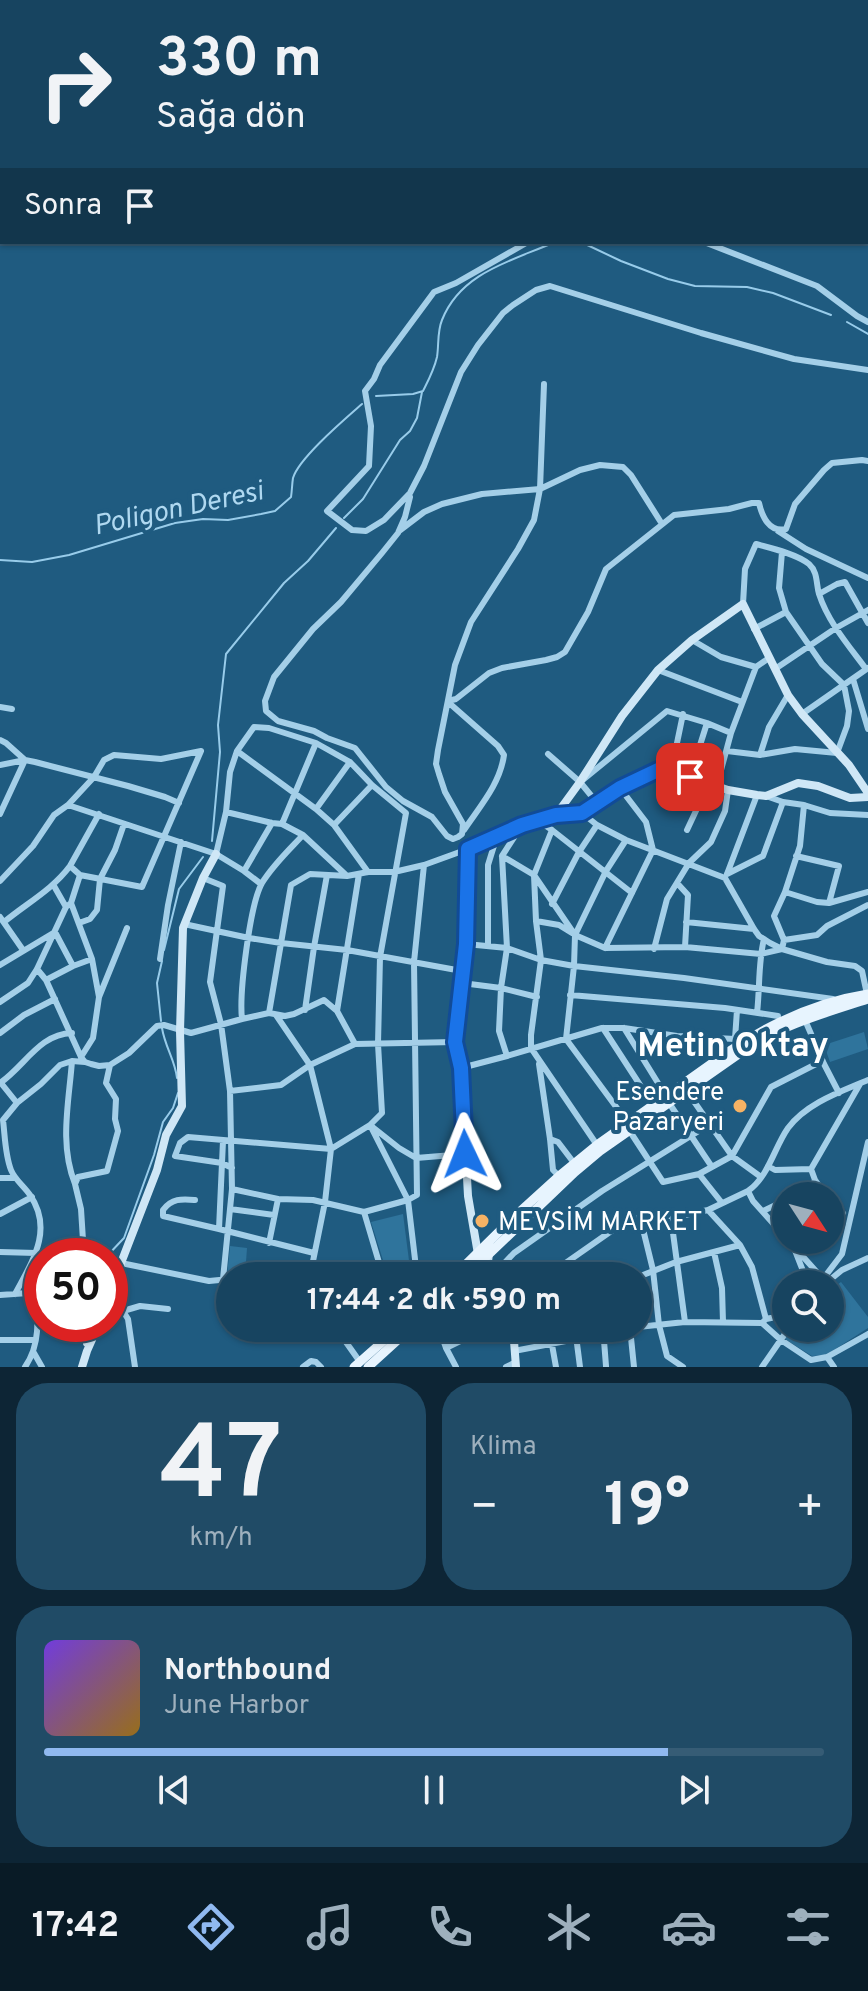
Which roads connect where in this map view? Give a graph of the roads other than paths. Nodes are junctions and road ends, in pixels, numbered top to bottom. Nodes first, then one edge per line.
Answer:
1 (524, 244) edge
2 (709, 244) edge
3 (868, 322) edge
4 (868, 370) edge
5 (544, 384) dead end
6 (868, 461) edge
7 (540, 489) junction
8 (410, 493) junction
9 (395, 509) junction
10 (405, 517) junction
11 (662, 524) junction
12 (778, 531) junction
13 (398, 533) junction
14 (782, 552) junction
15 (868, 578) edge
16 (819, 594) junction
17 (743, 604) junction
18 (786, 612) junction
19 (865, 613) edge
20 (868, 623) edge
21 (836, 628) junction
22 (754, 629) junction
23 (692, 640) junction
24 (808, 645) junction
25 (769, 658) junction
26 (756, 667) junction
27 (775, 669) junction
28 (867, 669) edge
29 (658, 670) junction
30 (853, 679) junction
31 (844, 685) junction
32 (788, 695) junction
33 (448, 702) junction
34 (742, 702) junction
35 (0, 707) edge
36 (12, 709) dead end
37 (683, 714) junction
38 (802, 714) junction
39 (707, 723) junction
40 (868, 729) edge
41 (731, 733) junction
42 (0, 740) edge
43 (316, 743) junction
44 (237, 751) junction
45 (727, 751) junction
46 (837, 753) junction
47 (548, 754) dead end
48 (760, 755) junction
49 (25, 760) junction
50 (350, 762) junction
51 (0, 765) edge
52 (671, 772) junction
53 (94, 777) junction
54 (690, 777) junction
55 (580, 782) junction
56 (713, 784) junction
57 (372, 785) junction
58 (620, 788) junction
59 (728, 790) junction
60 (295, 793) junction
61 (761, 795) junction
62 (868, 795) edge
63 (783, 802) junction
64 (179, 803) junction
65 (598, 804) junction
66 (68, 805) junction
67 (804, 805) junction
68 (316, 809) junction
69 (226, 812) junction
70 (582, 813) junction
71 (0, 814) edge
72 (99, 814) junction
73 (556, 815) junction
74 (868, 815) edge
75 (539, 821) junction
76 (272, 823) junction
77 (124, 824) junction
78 (282, 824) junction
79 (334, 825) junction
80 (522, 825) junction
81 (597, 825) junction
82 (552, 830) junction
83 (687, 830) dead end
84 (462, 834) junction
85 (303, 835) junction
86 (164, 836) junction
87 (497, 836) junction
88 (626, 840) junction
89 (181, 842) junction
90 (468, 849) junction
91 (653, 850) junction
92 (579, 852) junction
93 (216, 854) junction
94 (502, 856) junction
95 (796, 856) junction
96 (689, 863) junction
97 (424, 865) junction
98 (70, 866) junction
99 (244, 871) junction
100 (606, 871) junction
101 (368, 872) junction
102 (394, 872) junction
103 (359, 874) junction
104 (80, 875) junction
105 (327, 875) junction
106 (534, 875) junction
107 (347, 876) junction
108 (726, 876) junction
109 (203, 878) junction
110 (100, 879) junction
111 (0, 881) edge
112 (677, 883) junction
113 (261, 884) junction
114 (54, 886) junction
115 (785, 892) junction
116 (868, 892) edge
117 (632, 893) junction
118 (829, 903) junction
119 (552, 904) junction
120 (69, 905) junction
121 (868, 905) edge
122 (2, 920) edge
123 (536, 921) junction
124 (686, 922) junction
125 (79, 923) junction
126 (184, 924) junction
127 (127, 928) dead end
128 (754, 929) junction
129 (216, 930) junction
130 (55, 932) junction
131 (575, 935) junction
132 (249, 938) junction
133 (764, 939) junction
134 (784, 940) junction
135 (281, 943) junction
136 (466, 944) junction
137 (488, 945) junction
138 (314, 947) junction
139 (685, 947) junction
140 (507, 948) junction
141 (605, 948) junction
142 (654, 949) junction
143 (782, 949) junction
144 (23, 950) junction
145 (347, 950) junction
146 (761, 954) junction
147 (380, 957) junction
148 (92, 959) junction
149 (160, 959) dead end
150 (541, 960) junction
151 (414, 962) junction
152 (0, 965) edge
153 (73, 966) junction
154 (574, 966) junction
155 (37, 969) junction
156 (462, 971) junction
157 (46, 980) junction
158 (462, 983) junction
159 (501, 988) junction
160 (760, 989) junction
161 (570, 995) junction
162 (868, 996) edge
163 (99, 997) junction
164 (537, 997) junction
165 (55, 999) junction
166 (836, 1000) junction
167 (0, 1002) edge
168 (305, 1010) junction
169 (737, 1010) junction
170 (337, 1011) junction
171 (757, 1013) junction
172 (273, 1014) junction
173 (778, 1016) dead end
174 (242, 1019) junction
175 (805, 1019) junction
176 (221, 1024) junction
177 (602, 1028) junction
178 (624, 1028) junction
179 (180, 1031) junction
180 (0, 1033) edge
181 (72, 1033) junction
182 (566, 1039) junction
183 (415, 1042) junction
184 (455, 1042) junction
185 (355, 1044) junction
186 (378, 1044) junction
187 (531, 1048) junction
188 (507, 1056) junction
189 (83, 1059) junction
190 (72, 1061) junction
191 (538, 1061) junction
192 (822, 1061) junction
193 (110, 1065) junction
194 (310, 1065) junction
195 (461, 1068) junction
196 (868, 1080) edge
197 (1, 1083) edge
198 (860, 1084) junction
199 (685, 1088) junction
200 (230, 1091) junction
201 (839, 1093) junction
202 (668, 1100) junction
203 (17, 1103) junction
204 (653, 1105) junction
205 (1, 1121) edge
206 (710, 1124) junction
207 (370, 1125) junction
208 (628, 1127) junction
209 (691, 1137) junction
210 (232, 1139) junction
211 (550, 1139) junction
212 (223, 1141) junction
213 (868, 1142) edge
214 (597, 1145) junction
215 (331, 1149) junction
216 (465, 1154) junction
217 (732, 1156) junction
218 (416, 1158) junction
219 (649, 1162) junction
220 (222, 1163) junction
221 (574, 1163) junction
222 (768, 1166) junction
223 (712, 1167) junction
224 (232, 1168) junction
225 (811, 1169) junction
226 (699, 1174) junction
227 (559, 1176) junction
228 (761, 1177) junction
229 (0, 1178) edge
230 (15, 1178) junction
231 (815, 1180) edge
232 (75, 1184) junction
233 (232, 1189) junction
234 (748, 1191) junction
235 (32, 1197) junction
236 (278, 1199) junction
237 (195, 1200) dead end
238 (408, 1200) junction
239 (325, 1202) junction
240 (722, 1203) junction
241 (772, 1207) edge
242 (230, 1209) junction
243 (708, 1210) junction
244 (763, 1211) junction
245 (364, 1212) junction
246 (0, 1214) edge
247 (274, 1215) junction
248 (640, 1217) junction
249 (671, 1218) junction
250 (772, 1221) edge
251 (223, 1231) junction
252 (474, 1233) junction
253 (39, 1238) edge
254 (83, 1238) edge
255 (491, 1240) junction
256 (269, 1243) junction
257 (128, 1245) edge
258 (740, 1245) junction
259 (0, 1252) edge
260 (714, 1252) junction
261 (24, 1253) edge
262 (314, 1253) junction
263 (800, 1254) edge
264 (868, 1258) edge
265 (225, 1262) edge
266 (312, 1262) edge
267 (379, 1262) edge
268 (415, 1262) edge
269 (479, 1262) edge
270 (480, 1262) edge
271 (481, 1262) edge
272 (507, 1262) edge
273 (566, 1262) edge
274 (676, 1262) junction
275 (128, 1264) edge
276 (653, 1270) junction
277 (814, 1270) edge
278 (831, 1270) edge
279 (842, 1270) edge
280 (24, 1276) edge
281 (216, 1280) edge
282 (15, 1294) junction
283 (24, 1294) edge
284 (0, 1295) edge
285 (168, 1309) dead end
286 (128, 1310) edge
287 (128, 1319) edge
288 (772, 1319) edge
289 (764, 1321) junction
290 (685, 1322) junction
291 (723, 1322) junction
292 (659, 1325) junction
293 (652, 1326) edge
294 (772, 1330) edge
295 (867, 1335) edge
296 (0, 1340) edge
297 (24, 1340) edge
298 (35, 1342) edge
299 (88, 1342) edge
300 (91, 1342) edge
301 (345, 1342) edge
302 (384, 1342) edge
303 (392, 1342) edge
304 (444, 1342) edge
305 (458, 1342) edge
306 (511, 1342) edge
307 (514, 1342) edge
308 (556, 1342) edge
309 (577, 1342) edge
310 (605, 1342) edge
311 (633, 1342) edge
312 (780, 1342) edge
313 (784, 1342) edge
314 (551, 1343) junction
315 (446, 1348) junction
316 (87, 1351) junction
317 (514, 1351) junction
318 (34, 1353) junction
319 (827, 1357) junction
320 (811, 1360) junction
321 (361, 1365) edge
322 (512, 1366) edge
323 (681, 1366) edge
324 (25, 1367) edge
325 (42, 1367) edge
326 (82, 1367) edge
327 (135, 1367) edge
328 (303, 1367) edge
329 (321, 1367) edge
330 (456, 1367) edge
331 (556, 1367) edge
332 (580, 1367) edge
333 (606, 1367) edge
334 (634, 1367) edge
335 (762, 1367) edge
336 (806, 1367) edge
337 (834, 1367) edge

1 - 9 street
2 - 3 street
4 - 8 street
5 - 7 street
6 - 12 street
7 - 11 street
7 - 13 street
7 - 33 street
8 - 9 street
8 - 10 street
9 - 10 street
10 - 13 street
11 - 12 street
11 - 33 street
12 - 15 street
13 - 84 street
14 - 16 street
14 - 17 street
14 - 18 street
16 - 19 street
16 - 21 street
17 - 22 street
17 - 23 street
18 - 22 street
18 - 24 street
19 - 20 street
19 - 21 street
21 - 24 street
21 - 28 street
22 - 25 street
23 - 26 street
23 - 29 street
24 - 27 street
24 - 31 street
25 - 26 street
25 - 27 street
26 - 34 street
27 - 32 street
28 - 30 street
29 - 34 street
29 - 55 street
30 - 31 street
30 - 40 street
31 - 38 street
31 - 46 street
32 - 38 street
32 - 48 street
33 - 84 street
33 - 84 street
34 - 41 street
35 - 36 street
37 - 39 street
37 - 52 street
37 - 55 street
38 - 46 street
39 - 41 street
39 - 54 street
41 - 45 street
42 - 49 street
43 - 44 street
43 - 50 street
43 - 60 street
44 - 60 street
44 - 69 street
45 - 48 street
45 - 56 street
46 - 48 street
46 - 62 street
47 - 55 street
49 - 51 street
49 - 53 street
49 - 71 street
50 - 57 street
50 - 68 street
52 - 54 street
52 - 58 street
53 - 64 street
53 - 64 street
53 - 66 street
54 - 56 street
55 - 65 street
55 - 73 street
56 - 59 street
56 - 83 street
57 - 79 street
57 - 102 street
58 - 65 street
58 - 91 street
59 - 61 street
59 - 96 street
60 - 68 street
60 - 78 street
61 - 62 street
61 - 63 street
61 - 108 street
63 - 67 street
63 - 108 street
64 - 86 street
65 - 70 street
66 - 72 street
66 - 111 street
67 - 74 street
67 - 95 street
68 - 79 street
69 - 76 street
69 - 93 street
70 - 73 street
70 - 81 street
72 - 77 street
72 - 98 street
73 - 75 street
75 - 80 street
75 - 82 street
76 - 78 street
76 - 99 street
77 - 86 street
77 - 110 street
78 - 85 street
79 - 101 street
80 - 87 street
80 - 94 street
81 - 88 street
81 - 92 street
82 - 92 street
82 - 106 street
85 - 107 street
85 - 113 street
86 - 89 street
86 - 110 street
87 - 90 street
87 - 137 street
88 - 91 street
88 - 100 street
89 - 93 street
89 - 149 street
90 - 97 street
90 - 136 street
91 - 96 street
91 - 117 street
92 - 100 street
92 - 119 street
93 - 99 street
93 - 109 street
94 - 106 street
94 - 140 street
95 - 115 street
95 - 118 street
96 - 108 street
96 - 112 street
97 - 102 street
97 - 151 street
98 - 104 street
98 - 114 street
99 - 113 street
100 - 117 street
100 - 131 street
101 - 102 street
101 - 103 street
102 - 147 street
103 - 107 street
103 - 145 street
104 - 110 street
104 - 120 street
105 - 107 street
105 - 135 street
105 - 138 street
106 - 119 street
106 - 123 street
108 - 128 street
109 - 126 street
109 - 129 street
110 - 125 street
112 - 124 street
112 - 142 street
113 - 132 street
114 - 120 street
114 - 122 street
115 - 118 street
115 - 134 street
116 - 118 street
117 - 141 street
119 - 131 street
120 - 125 street
120 - 130 street
121 - 134 street
122 - 144 street
123 - 131 street
123 - 150 street
124 - 128 street
124 - 139 street
125 - 148 street
126 - 129 street
126 - 179 street
127 - 163 street
128 - 133 street
129 - 132 street
129 - 176 street
130 - 144 street
130 - 153 street
130 - 155 street
131 - 141 street
131 - 154 street
132 - 135 street
132 - 174 street
133 - 143 street
133 - 146 street
134 - 143 street
135 - 138 street
135 - 172 street
136 - 137 street
136 - 156 street
137 - 140 street
138 - 145 street
138 - 168 street
139 - 142 street
139 - 146 street
140 - 150 street
140 - 159 street
141 - 142 street
143 - 146 street
143 - 162 street
144 - 152 street
145 - 147 street
145 - 170 street
146 - 160 street
147 - 151 street
147 - 186 street
148 - 153 street
148 - 163 street
150 - 154 street
150 - 164 street
151 - 156 street
151 - 183 street
153 - 157 street
154 - 160 street
154 - 161 street
155 - 157 street
155 - 167 street
156 - 158 street
157 - 165 street
158 - 159 street
158 - 184 street
159 - 164 street
159 - 188 street
160 - 166 street
160 - 171 street
161 - 169 street
161 - 182 street
162 - 166 main road
162 - 175 main road
163 - 189 street
164 - 187 street
165 - 180 street
165 - 181 street
166 - 199 main road
168 - 170 street
168 - 172 street
169 - 171 street
169 - 178 street
170 - 185 street
171 - 173 street
172 - 174 street
172 - 194 street
174 - 176 street
175 - 192 street
175 - 199 main road
176 - 179 street
176 - 200 street
177 - 178 street
177 - 182 street
177 - 204 street
178 - 202 street
179 - 193 street
179 - 257 street
181 - 189 street
181 - 197 street
182 - 187 street
182 - 208 street
183 - 184 street
183 - 186 street
183 - 218 street
184 - 195 street
185 - 186 street
185 - 194 street
186 - 207 street
187 - 188 street
187 - 191 street
188 - 195 street
189 - 190 street
189 - 193 street
190 - 203 street
190 - 232 street
191 - 211 street
191 - 214 street
192 - 201 street
192 - 217 street
193 - 232 street
194 - 200 street
194 - 215 street
195 - 216 street
196 - 198 street
197 - 203 street
198 - 201 street
198 - 225 street
199 - 202 main road
199 - 206 street
200 - 210 street
201 - 222 street
202 - 204 main road
202 - 208 main road
202 - 209 street
203 - 205 street
204 - 208 main road
205 - 230 street
206 - 209 street
206 - 217 street
207 - 215 street
207 - 218 street
207 - 238 street
208 - 214 main road
208 - 219 street
208 - 271 main road
209 - 219 street
209 - 223 street
210 - 212 street
210 - 215 street
210 - 224 street
211 - 221 street
211 - 227 street
212 - 220 street
212 - 220 street
213 - 278 street
214 - 221 main road
215 - 239 street
216 - 218 street
216 - 252 street
217 - 223 street
217 - 228 street
218 - 238 street
219 - 226 street
219 - 272 street
220 - 224 street
220 - 251 street
221 - 227 main road
222 - 225 street
222 - 228 street
223 - 226 street
224 - 233 street
225 - 231 street
226 - 240 street
227 - 255 main road
228 - 234 street
229 - 230 street
230 - 235 street
232 - 254 street
233 - 236 street
233 - 242 street
234 - 240 street
234 - 244 street
235 - 246 street
235 - 253 street
236 - 239 street
236 - 247 street
237 - 251 street
238 - 245 street
238 - 268 street
239 - 245 street
239 - 262 street
240 - 243 street
241 - 244 street
242 - 247 street
242 - 251 street
243 - 249 street
243 - 258 street
244 - 250 street
245 - 267 street
247 - 256 street
248 - 249 street
248 - 273 street
248 - 276 street
249 - 274 street
251 - 256 street
251 - 265 street
252 - 255 street
252 - 269 street
255 - 270 main road
256 - 262 street
258 - 260 street
258 - 289 street
259 - 261 street
260 - 274 street
260 - 291 street
262 - 266 street
263 - 277 street
264 - 279 street
274 - 276 street
274 - 290 street
275 - 281 street
276 - 292 street
280 - 282 street
282 - 283 street
282 - 284 street
285 - 286 street
287 - 327 street
288 - 289 street
289 - 291 street
289 - 294 street
290 - 291 street
290 - 292 street
292 - 293 street
292 - 323 street
295 - 319 street
296 - 297 street
298 - 318 street
299 - 316 street
300 - 316 street
301 - 321 street
302 - 321 main road
303 - 321 main road
304 - 315 street
305 - 315 street
306 - 317 street
307 - 317 street
308 - 314 street
309 - 332 street
310 - 333 street
311 - 334 street
312 - 335 street
313 - 320 street
314 - 317 street
314 - 331 street
315 - 330 street
316 - 326 street
317 - 322 street
318 - 324 street
318 - 325 street
319 - 320 street
319 - 337 street
320 - 336 street
328 - 329 street

